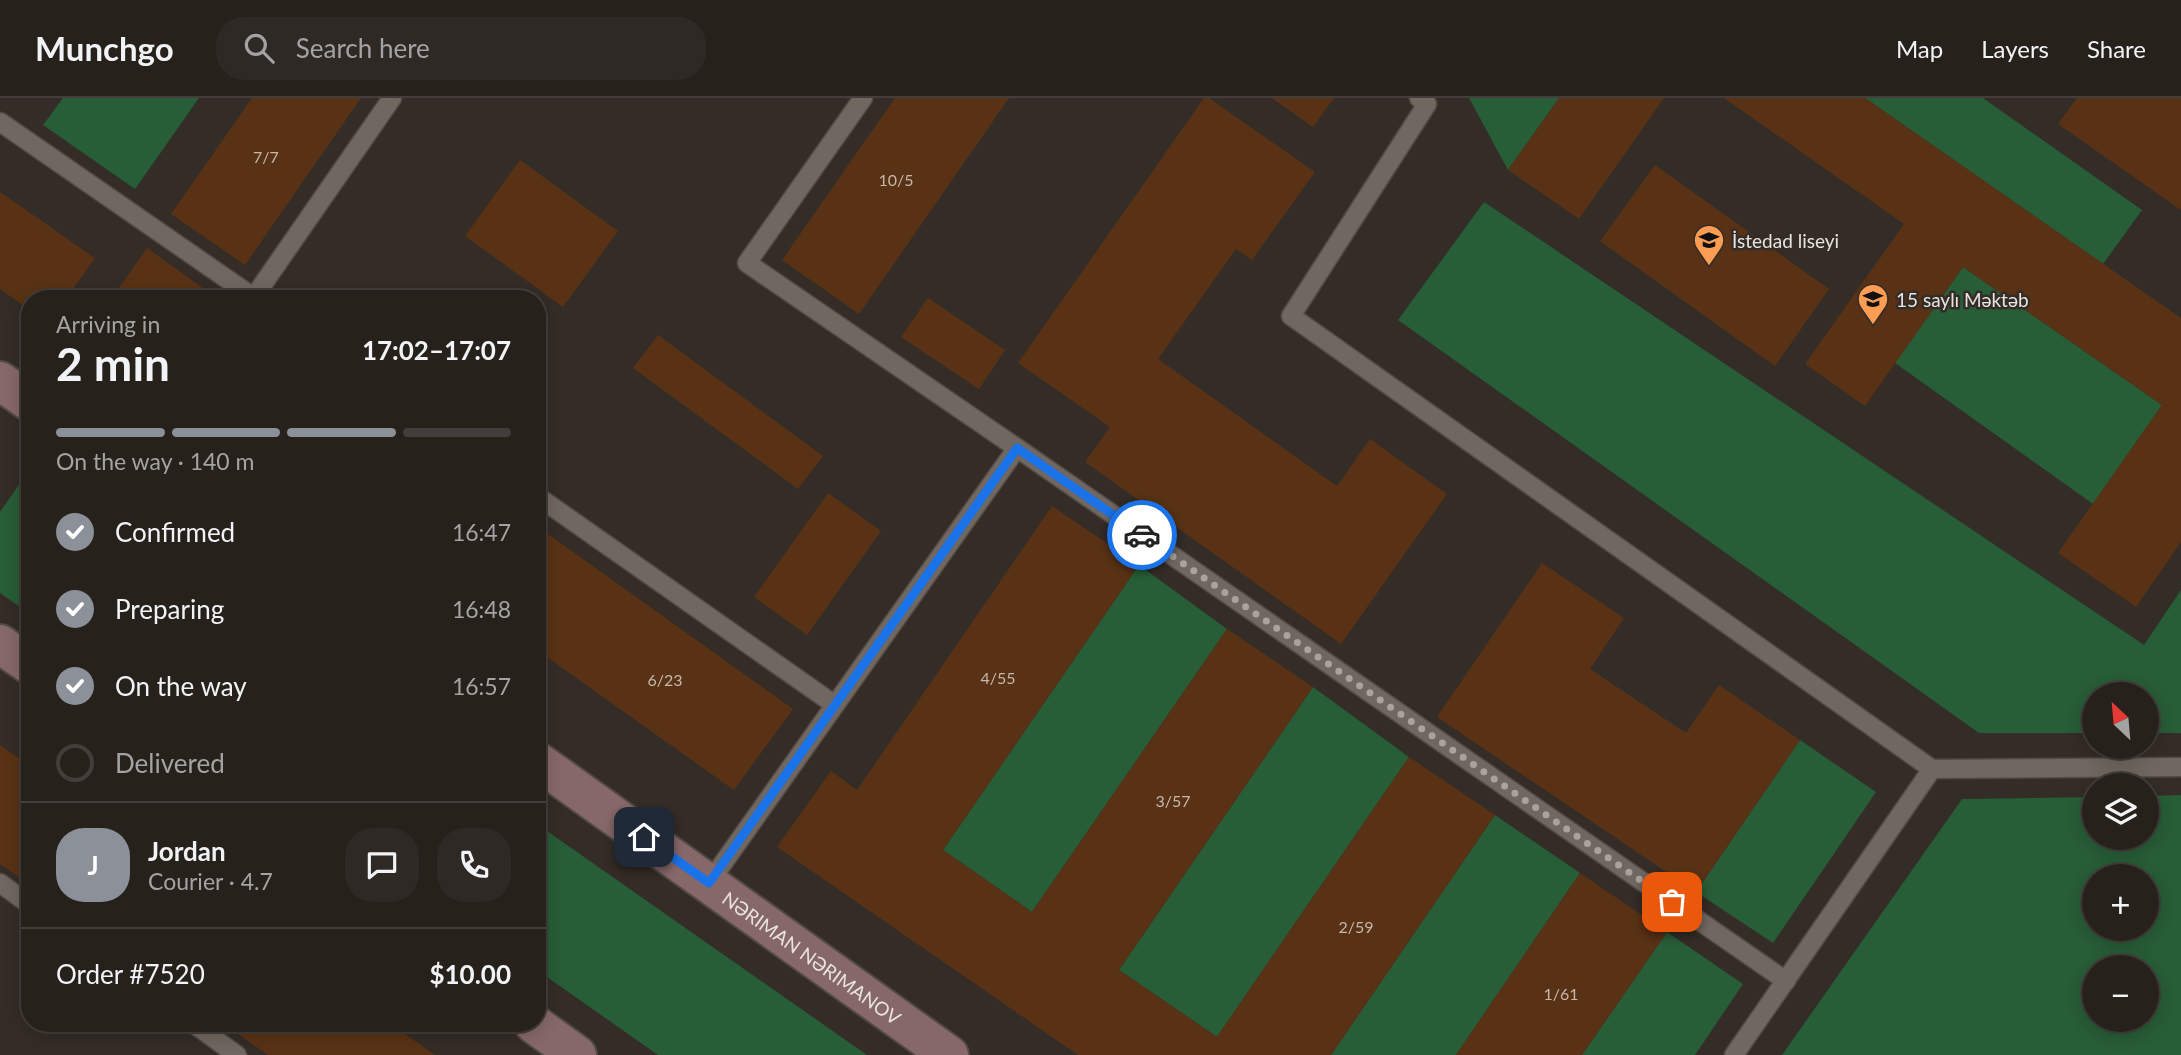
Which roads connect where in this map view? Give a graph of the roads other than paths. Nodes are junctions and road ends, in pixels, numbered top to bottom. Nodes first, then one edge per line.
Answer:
1 (392, 98) edge
2 (863, 98) edge
3 (1419, 98) edge
4 (0, 122) edge
5 (243, 290) edge
6 (260, 290) edge
7 (0, 381) edge
8 (21, 396) edge
9 (1017, 448) junction
10 (546, 502) edge
11 (0, 644) edge
12 (21, 659) edge
13 (835, 705) junction
14 (546, 767) edge
15 (2181, 767) edge
16 (1932, 769) junction
17 (0, 883) edge
18 (709, 883) junction
19 (21, 898) edge
20 (1786, 981) junction
21 (205, 1032) edge
22 (545, 1032) edge
23 (237, 1055) edge
24 (578, 1055) edge
25 (949, 1055) edge
26 (1734, 1055) edge

1 - 6 lane
2 - 9 lane
3 - 16 lane
4 - 5 lane
7 - 8 main road
9 - 13 lane
9 - 20 lane
10 - 13 lane
11 - 12 main road
13 - 18 lane
14 - 18 main road, NƏRIMAN NƏRIMANOV
15 - 16 lane
16 - 20 lane
17 - 19 lane
18 - 25 main road, NƏRIMAN NƏRIMANOV
20 - 26 lane
21 - 23 lane
22 - 24 main road

